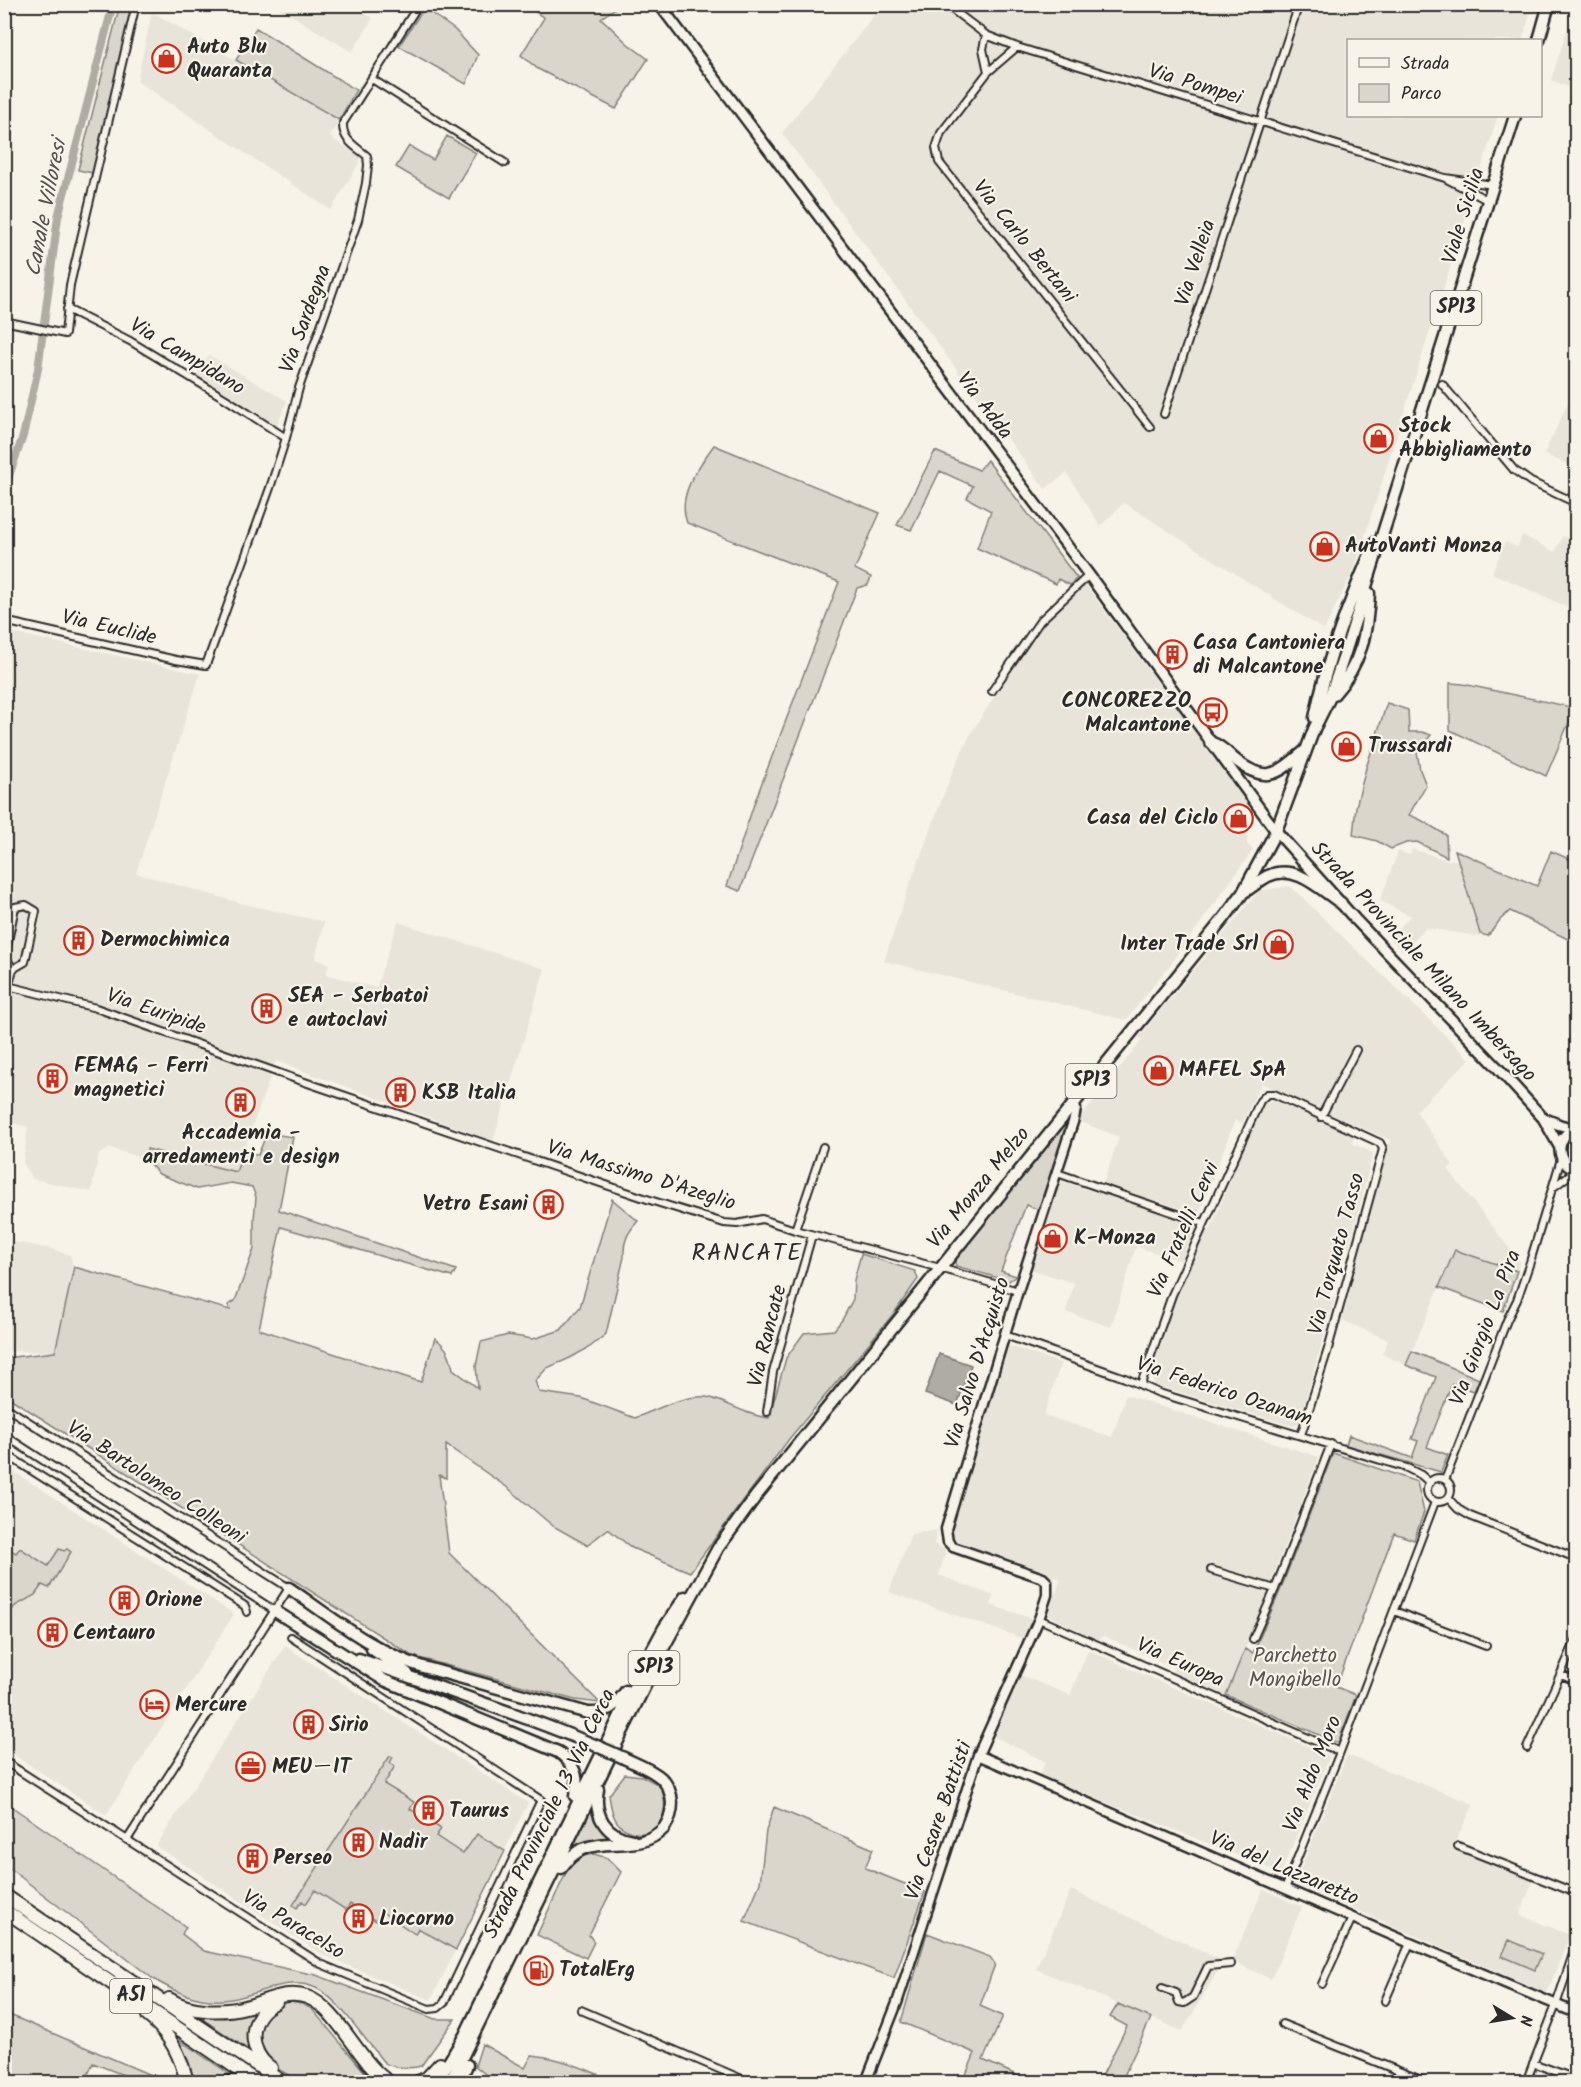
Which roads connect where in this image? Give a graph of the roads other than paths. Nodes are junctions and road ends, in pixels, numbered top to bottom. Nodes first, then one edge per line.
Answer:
1 (136, 4) edge
2 (419, 4) edge
3 (659, 4) edge
4 (945, 4) edge
5 (1299, 4) edge
6 (1550, 4) edge
7 (986, 35) junction
8 (1539, 39) edge
9 (1017, 47) junction
10 (988, 72) junction
11 (372, 79) junction
12 (1515, 117) edge
13 (1260, 122) junction
14 (506, 163) dead end
15 (1445, 178) junction
16 (1494, 185) junction
17 (1489, 201) junction
18 (67, 309) junction
19 (4, 321) edge
20 (1442, 384) dead end
21 (1164, 414) dead end
22 (1149, 427) dead end
23 (286, 438) junction
24 (1394, 499) junction
25 (1576, 503) edge
26 (1089, 575) junction
27 (1370, 579) junction
28 (4, 621) edge
29 (1352, 631) junction
30 (1338, 639) junction
31 (1362, 648) junction
32 (1344, 656) junction
33 (206, 665) joint
34 (992, 691) dead end
35 (1329, 699) junction
36 (1314, 729) junction
37 (1210, 742) junction
38 (1306, 750) junction
39 (1276, 831) junction
40 (1242, 894) junction
41 (1341, 903) junction
42 (13, 969) junction
43 (6, 986) edge
44 (4, 1003) edge
45 (1356, 1050) dead end
46 (293, 1078) joint
47 (1267, 1094) joint
48 (1074, 1102) junction
49 (1321, 1117) junction
50 (1543, 1118) junction
51 (1576, 1129) edge
52 (1559, 1146) junction
53 (823, 1147) dead end
54 (1561, 1159) junction
55 (1576, 1170) edge
56 (1057, 1173) junction
57 (1554, 1186) junction
58 (1204, 1223) junction
59 (795, 1230) junction
60 (812, 1235) junction
61 (940, 1268) junction
62 (1018, 1291) junction
63 (1005, 1335) junction
64 (1141, 1384) junction
65 (4, 1406) edge
66 (767, 1412) dead end
67 (4, 1435) edge
68 (1301, 1435) junction
69 (1331, 1444) junction
70 (4, 1453) edge
71 (1445, 1480) junction
72 (1430, 1483) junction
73 (1448, 1498) junction
74 (1435, 1502) junction
75 (1576, 1558) edge
76 (706, 1567) junction
77 (1211, 1570) dead end
78 (1039, 1577) joint
79 (289, 1588) junction
80 (1275, 1589) junction
81 (275, 1611) junction
82 (1394, 1611) junction
83 (247, 1612) dead end
84 (1039, 1619) junction
85 (661, 1632) junction
86 (291, 1637) dead end
87 (362, 1638) junction
88 (1253, 1639) dead end
89 (1576, 1640) edge
90 (1486, 1646) dead end
91 (342, 1653) junction
92 (1561, 1675) junction
93 (1576, 1681) edge
94 (430, 1684) junction
95 (1527, 1748) dead end
96 (1340, 1752) junction
97 (978, 1755) junction
98 (4, 1761) edge
99 (604, 1769) junction
100 (564, 1827) junction
101 (127, 1840) junction
102 (642, 1841) junction
103 (1458, 1846) dead end
104 (549, 1882) junction
105 (1285, 1889) junction
106 (1576, 1893) edge
107 (4, 1895) edge
108 (4, 1910) edge
109 (1352, 1918) junction
110 (1410, 1943) junction
111 (1576, 1945) edge
112 (1231, 1964) dead end
113 (110, 1966) junction
114 (104, 1978) junction
115 (1322, 1984) dead end
116 (488, 1987) junction
117 (1162, 1988) dead end
118 (1385, 2001) dead end
119 (1556, 2005) junction
120 (581, 2010) dead end
121 (487, 2011) junction
122 (1576, 2013) edge
123 (1282, 2024) dead end
124 (1533, 2063) junction
125 (440, 2064) junction
126 (1576, 2079) edge
127 (187, 2082) edge
128 (228, 2082) edge
129 (242, 2082) edge
130 (257, 2082) edge
131 (283, 2082) edge
132 (381, 2082) edge
133 (389, 2082) edge
134 (418, 2082) edge
135 (427, 2082) edge
136 (437, 2082) edge
137 (450, 2082) edge
138 (459, 2082) edge
139 (750, 2082) edge
140 (866, 2082) edge
141 (1426, 2082) edge
142 (1526, 2082) edge

1 - 18 street
2 - 11 street, Via Sardegna
3 - 26 main road, Via Adda
4 - 7 street, Via Pompei
5 - 13 street, Via Velleia
6 - 8 main road
7 - 9 street, Via Pompei
7 - 10 street
9 - 10 street, Via Carlo Bertani
9 - 13 street, Via Pompei
10 - 22 street, Via Carlo Bertani
11 - 14 street
11 - 23 street, Via Sardegna
12 - 16 main road, Viale Sicilia / SP13
13 - 15 street, Via Pompei
13 - 21 street, Via Velleia
15 - 16 street, Via Pompei
15 - 17 street, Via Pompei
16 - 17 main road, Viale Sicilia / SP13
17 - 24 main road, Viale Sicilia / SP13
18 - 19 street
18 - 23 street, Via Campidano
20 - 25 street
23 - 33 street, Via Sardegna
24 - 27 main road, Viale Sicilia / SP13
24 - 30 main road, Viale Sicilia / SP13
26 - 34 street
26 - 37 main road, Via Adda
27 - 29 main road, Viale Sicilia / SP13
27 - 31 main road
28 - 33 street, Via Euclide
29 - 30 main road
29 - 31 main road
29 - 32 main road, Viale Sicilia / SP13
30 - 32 main road
30 - 36 main road, Viale Sicilia / SP13
31 - 32 main road
31 - 35 main road
32 - 35 main road, Viale Sicilia / SP13
35 - 36 main road, Viale Sicilia / SP13
36 - 38 main road, Viale Sicilia / SP13
37 - 38 main road
37 - 39 main road, Via Adda
38 - 39 main road, Viale Sicilia / SP13
39 - 40 main road, Via Monza Melzo / SP13
39 - 41 main road, Strada Provinciale Milano Imbersago
40 - 41 main road
40 - 48 main road, Via Monza Melzo / SP13
41 - 50 main road, Strada Provinciale Milano Imbersago
42 - 42 street
42 - 43 street
43 - 44 street
43 - 46 street, Via Euripide
45 - 49 street
46 - 59 street, Via Massimo D'Azeglio
47 - 49 street, Via Torquato Tasso
47 - 58 street, Via Fratelli Cervi
48 - 56 street, Via Salvo D'Acquisto
48 - 61 main road, Via Monza Melzo / SP13
49 - 68 street, Via Torquato Tasso
50 - 51 main road, Strada Provinciale Milano Imbersago
50 - 52 main road, Strada Provinciale Milano Imbersago
51 - 52 main road
52 - 54 main road
53 - 59 street
54 - 55 main road
54 - 57 street, Via Giorgio La Pira
55 - 57 street
56 - 58 street
56 - 62 street, Via Salvo D'Acquisto
57 - 71 street, Via Giorgio La Pira
58 - 64 street, Via Fratelli Cervi
59 - 60 street, Via Massimo D'Azeglio
60 - 61 street, Via Massimo D'Azeglio
60 - 66 street, Via Rancate
61 - 62 street, Via Massimo D'Azeglio
61 - 76 main road, Via Monza Melzo / SP13
62 - 63 street, Via Salvo D'Acquisto
63 - 64 street, Via Federico Ozanam
63 - 78 street, Via Salvo D'Acquisto
64 - 68 street, Via Federico Ozanam
65 - 79 street, Via Bartolomeo Colleoni
67 - 81 street, Via Bartolomeo Colleoni
68 - 69 street, Via Federico Ozanam
69 - 72 street, Via Federico Ozanam
69 - 80 street
70 - 83 street
71 - 72 street
71 - 73 street
72 - 74 street
73 - 74 street
73 - 75 street
74 - 82 street, Via Aldo Moro
76 - 85 main road, Strada Provinciale 13 Via Cerca / SP13
76 - 99 main road, Strada Provinciale 13 Via Cerca / SP13
77 - 80 street
78 - 84 street, Via Cesare Battisti
79 - 81 street
79 - 87 main road
80 - 88 street
81 - 91 main road
81 - 101 street
82 - 90 street
82 - 96 street, Via Aldo Moro
84 - 96 street, Via Europa
84 - 97 street, Via Cesare Battisti
85 - 87 main road
85 - 100 main road, Strada Provinciale 13 Via Cerca / SP13
86 - 101 street, Via Paracelso
87 - 94 main road
89 - 92 street
91 - 94 main road
91 - 100 main road
92 - 93 street
92 - 95 street
94 - 102 main road, bridge
96 - 105 street, Via Aldo Moro
97 - 105 street, Via del Lazzaretto
97 - 140 street, Via Cesare Battisti
98 - 101 street, Via Paracelso
99 - 102 main road
99 - 104 main road, Strada Provinciale 13 Via Cerca / SP13
100 - 116 main road, Strada Provinciale 13 Via Cerca / SP13
102 - 104 main road
103 - 106 street
104 - 121 main road, Strada Provinciale 13 Via Cerca / SP13
105 - 109 street, Via del Lazzaretto
107 - 113 highway, A51
108 - 114 highway, A51
109 - 110 street, Via del Lazzaretto
109 - 115 street
110 - 118 street
110 - 119 street, Via del Lazzaretto
111 - 119 street
112 - 117 street
113 - 131 highway, A51
113 - 133 highway
114 - 127 highway
114 - 130 highway, A51
116 - 125 main road
116 - 136 main road, Strada Provinciale 13 Via Cerca / SP13
119 - 122 street, Via del Lazzaretto
119 - 124 street
120 - 139 street
121 - 137 main road, Strada Provinciale 13 Via Cerca / SP13
121 - 138 main road
123 - 141 street
124 - 126 street
124 - 142 street
125 - 134 highway
125 - 135 main road
128 - 129 highway
131 - 132 highway

